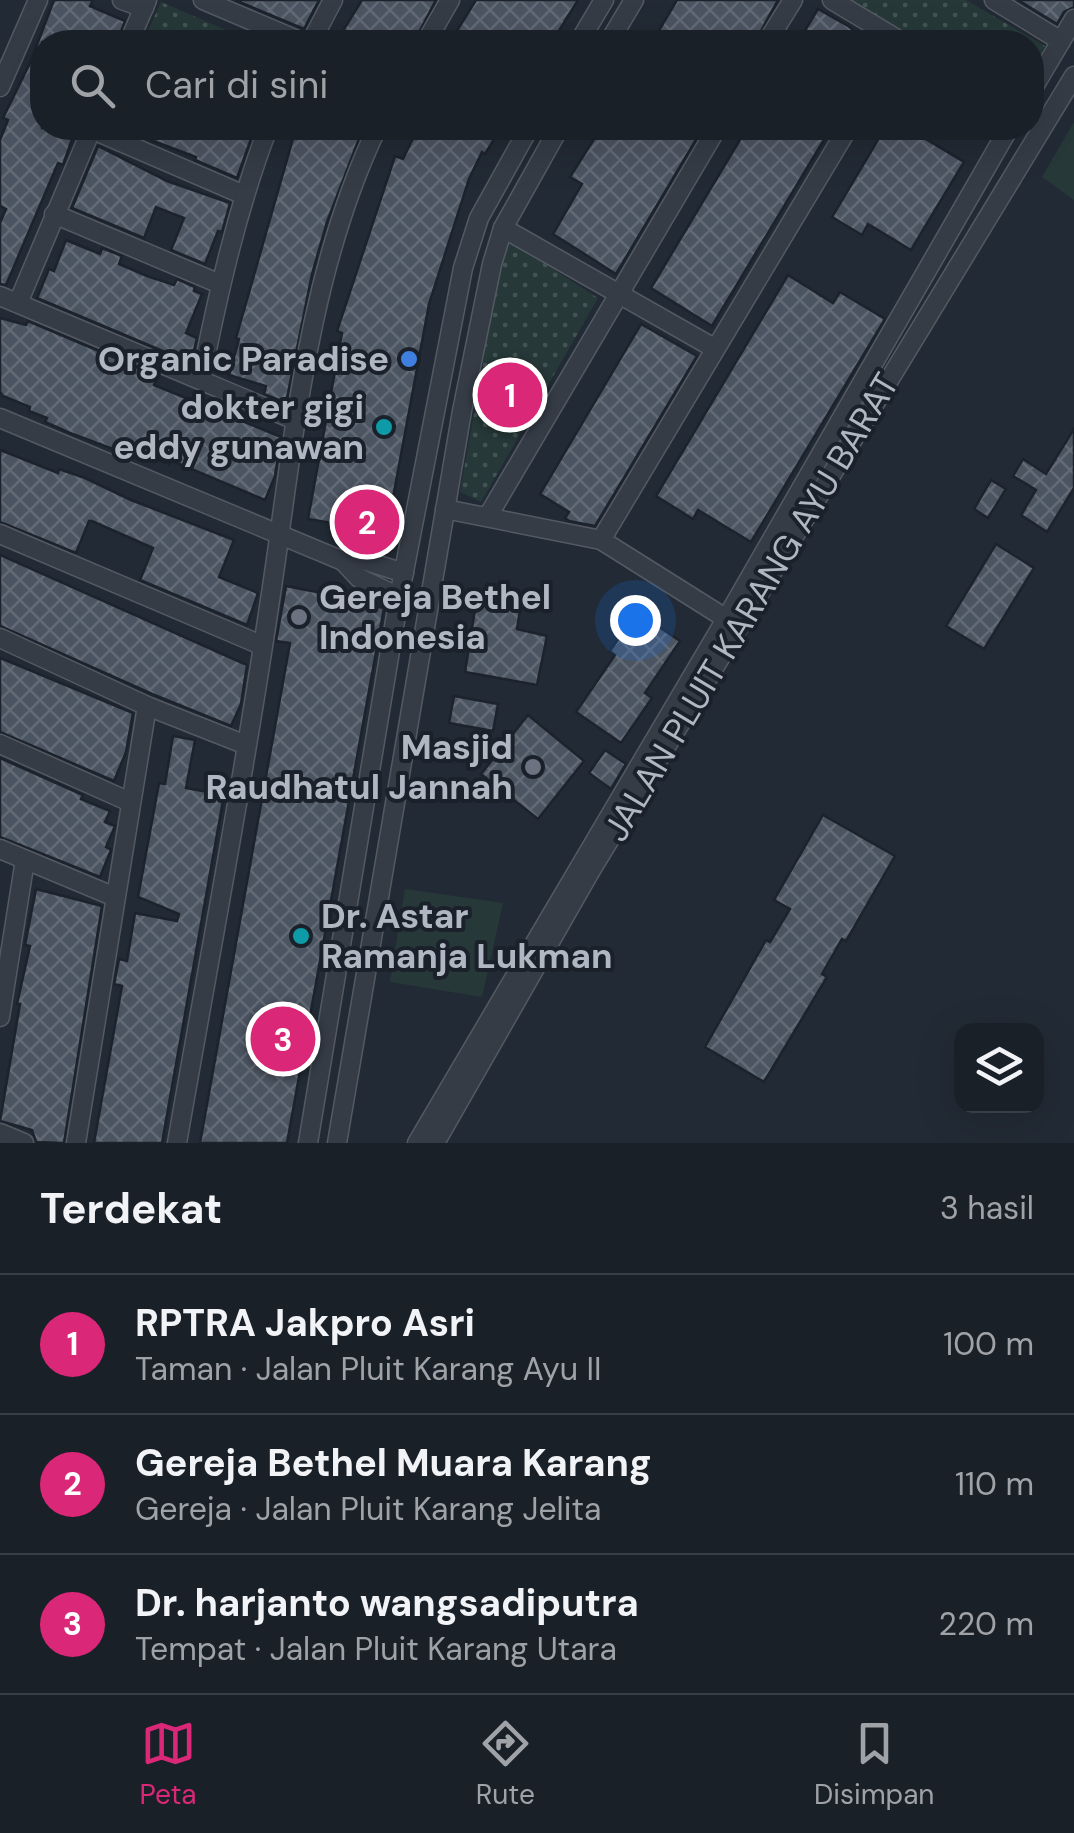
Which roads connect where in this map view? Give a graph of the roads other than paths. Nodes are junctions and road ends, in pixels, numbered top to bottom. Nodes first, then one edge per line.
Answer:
1 (38, 0) edge
2 (122, 0) edge
3 (203, 0) edge
4 (334, 0) edge
5 (450, 0) edge
6 (604, 0) edge
7 (634, 0) edge
8 (792, 0) edge
9 (832, 0) edge
10 (994, 0) edge
11 (145, 4) edge
12 (1074, 18) edge
13 (135, 30) edge
14 (274, 30) edge
15 (318, 30) edge
16 (433, 30) edge
17 (586, 30) edge
18 (613, 30) edge
19 (774, 30) edge
20 (881, 30) edge
21 (1043, 30) edge
22 (1044, 31) edge
23 (1061, 41) junction
24 (1044, 70) edge
25 (1074, 76) edge
26 (0, 87) edge
27 (1044, 125) edge
28 (87, 140) edge
29 (119, 140) edge
30 (264, 140) edge
31 (372, 140) edge
32 (522, 140) edge
33 (552, 140) edge
34 (710, 140) edge
35 (841, 140) edge
36 (1002, 140) edge
37 (1035, 140) edge
38 (994, 154) junction
39 (1017, 170) junction
40 (977, 183) junction
41 (244, 195) junction
42 (1000, 198) junction
43 (966, 203) junction
44 (54, 214) junction
45 (987, 217) junction
46 (503, 228) junction
47 (220, 284) junction
48 (618, 293) junction
49 (9, 300) edge
50 (714, 348) junction
51 (201, 379) junction
52 (0, 418) edge
53 (295, 420) junction
54 (445, 509) junction
55 (488, 516) junction
56 (0, 534) edge
57 (279, 536) junction
58 (601, 540) junction
59 (343, 562) junction
60 (404, 573) junction
61 (399, 596) junction
62 (733, 623) junction
63 (0, 638) edge
64 (261, 645) junction
65 (385, 691) junction
66 (147, 706) junction
67 (410, 726) junction
68 (0, 744) edge
69 (246, 745) junction
70 (130, 802) junction
71 (0, 849) edge
72 (25, 860) junction
73 (116, 897) junction
74 (370, 954) junction
75 (5, 959) edge
76 (340, 968) junction
77 (363, 998) junction
78 (0, 1017) edge
79 (0, 1132) edge
80 (24, 1143) edge
81 (76, 1143) edge
82 (176, 1143) edge
83 (308, 1143) edge
84 (320, 1143) edge
85 (337, 1143) edge
86 (417, 1143) edge
87 (435, 1143) edge

1 - 26 street
2 - 11 street
3 - 14 street
4 - 15 street
5 - 16 street
6 - 17 street
7 - 18 street
8 - 19 street
9 - 20 street
10 - 21 street
11 - 13 street
12 - 23 street
22 - 23 street
23 - 24 street
25 - 27 street, JALAN PLUIT KARANG AYU BARAT
28 - 44 street
29 - 41 street
30 - 41 street
31 - 53 street
32 - 60 street
33 - 46 street
34 - 48 street
35 - 50 street
36 - 38 street, JALAN PLUIT KARANG AYU BARAT
37 - 39 street, JALAN PLUIT KARANG AYU BARAT
38 - 39 street
38 - 40 street, JALAN PLUIT KARANG AYU BARAT
39 - 42 street, JALAN PLUIT KARANG AYU BARAT
40 - 42 street
40 - 43 street, JALAN PLUIT KARANG AYU BARAT
41 - 47 street
42 - 45 street, JALAN PLUIT KARANG AYU BARAT
43 - 45 street
43 - 62 street, JALAN PLUIT KARANG AYU BARAT
44 - 47 street
44 - 49 street
45 - 62 street, JALAN PLUIT KARANG AYU BARAT
46 - 48 street
46 - 54 street
47 - 51 street
48 - 50 street
48 - 55 street
49 - 51 street
50 - 58 street
51 - 53 street
52 - 57 street
53 - 57 street
54 - 55 street
54 - 67 street
55 - 58 street
56 - 64 street
57 - 59 street
57 - 64 street
58 - 62 street
59 - 60 street
59 - 61 street
60 - 61 street
61 - 65 street
62 - 86 street, JALAN PLUIT KARANG AYU BARAT
62 - 87 street, JALAN PLUIT KARANG AYU BARAT
63 - 66 street
64 - 69 street
65 - 67 street
65 - 76 street
66 - 69 street
66 - 70 street
67 - 74 street
68 - 70 street
69 - 82 street
70 - 73 street
71 - 72 street
72 - 73 street
72 - 75 street
73 - 81 street
74 - 76 street
74 - 77 street
75 - 78 street
76 - 83 street
77 - 84 street
77 - 85 street
79 - 80 street

